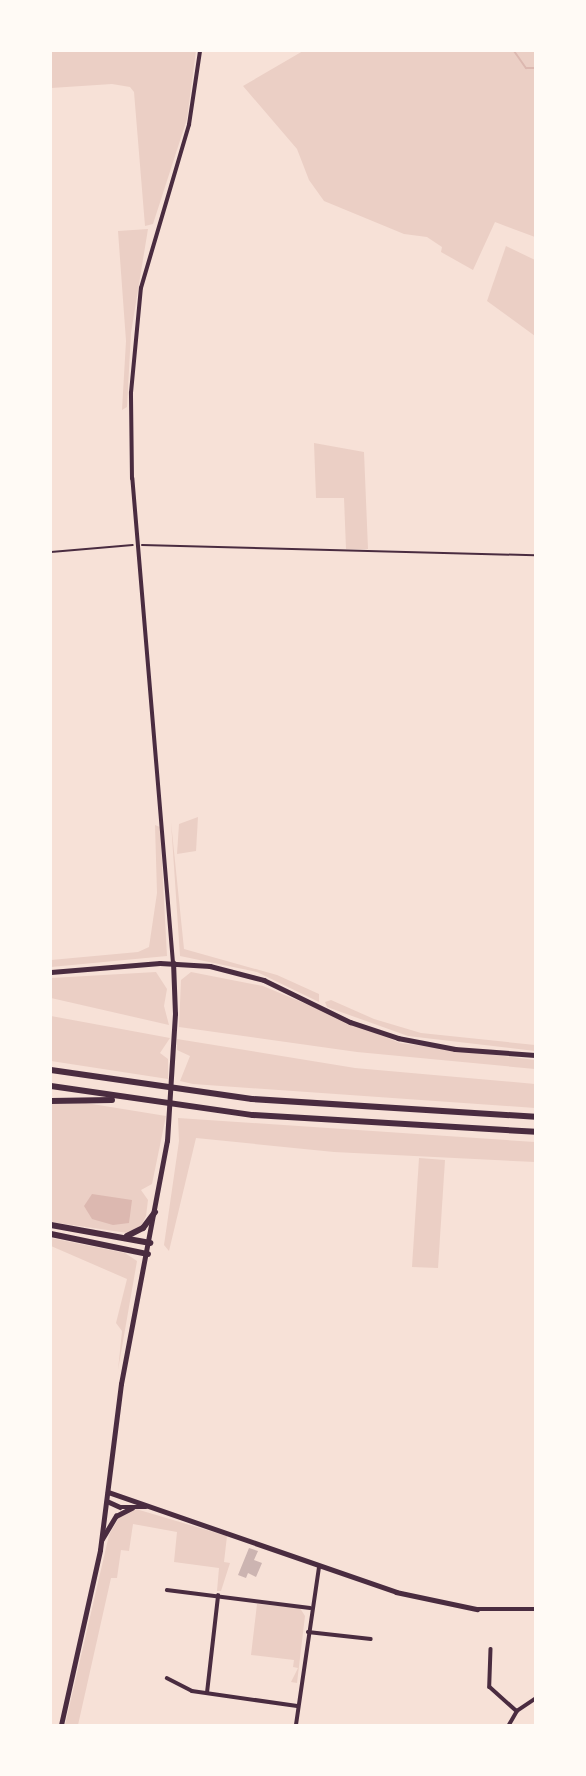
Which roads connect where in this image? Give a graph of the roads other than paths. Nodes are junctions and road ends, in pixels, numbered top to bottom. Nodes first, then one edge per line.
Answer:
1 (200, 51) edge
2 (173, 963) junction
3 (51, 972) edge
4 (535, 1055) edge
5 (51, 1070) edge
6 (51, 1086) edge
7 (131, 1100) junction
8 (51, 1101) edge
9 (535, 1116) edge
10 (535, 1132) edge
11 (156, 1212) junction
12 (51, 1225) edge
13 (51, 1234) edge
14 (119, 1236) junction
15 (150, 1243) junction
16 (148, 1254) junction
17 (108, 1492) junction
18 (107, 1501) junction
19 (147, 1507) junction
20 (132, 1508) junction
21 (102, 1540) junction
22 (319, 1567) junction
23 (167, 1590) dead end
24 (219, 1596) junction
25 (310, 1608) junction
26 (535, 1609) edge
27 (308, 1632) junction
28 (371, 1639) dead end
29 (491, 1649) dead end
30 (167, 1678) dead end
31 (207, 1693) junction
32 (535, 1699) edge
33 (298, 1706) junction
34 (517, 1711) junction
35 (61, 1725) edge
36 (296, 1725) edge
37 (509, 1725) edge

1 - 2 street
2 - 3 main road
2 - 4 main road
2 - 11 main road
5 - 9 highway
6 - 7 highway
7 - 8 highway
7 - 10 highway
11 - 14 highway
11 - 15 main road
12 - 14 highway
13 - 16 highway
14 - 15 highway
15 - 16 main road
16 - 17 main road
17 - 18 main road
17 - 19 main road
18 - 20 main road
18 - 21 main road
19 - 20 main road
19 - 22 main road
20 - 21 main road
21 - 35 main road
22 - 25 street
22 - 26 main road
23 - 24 street
24 - 25 street
24 - 31 street
25 - 27 street
27 - 28 street
27 - 33 street
29 - 34 street
30 - 31 street
31 - 33 street
32 - 34 street
33 - 36 street
34 - 37 street

